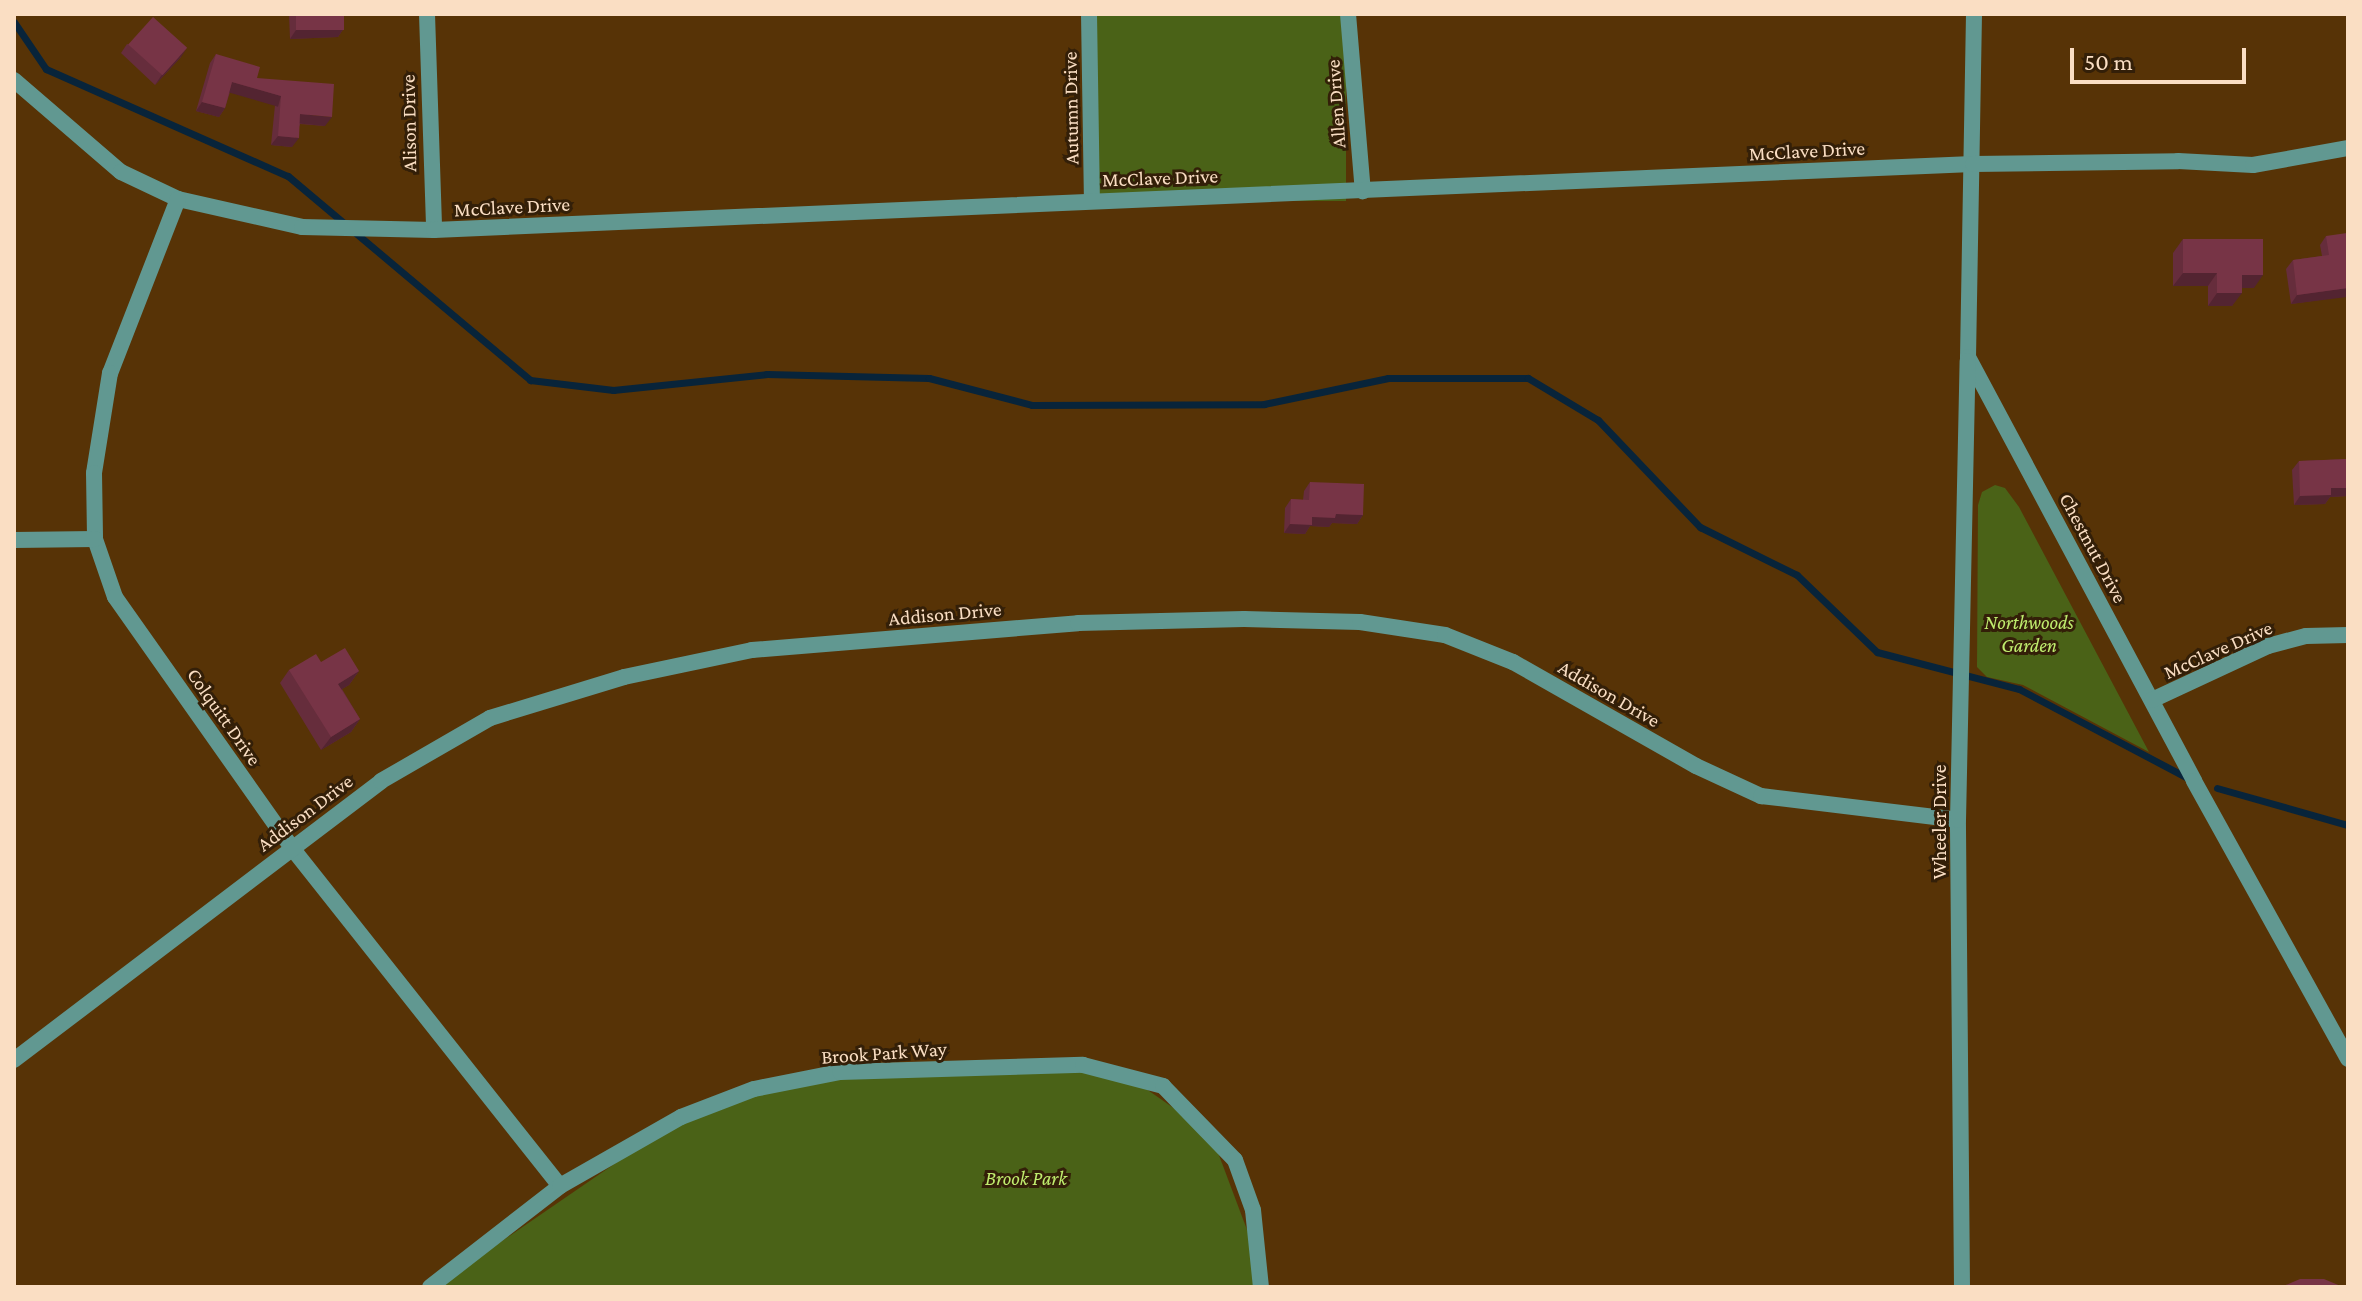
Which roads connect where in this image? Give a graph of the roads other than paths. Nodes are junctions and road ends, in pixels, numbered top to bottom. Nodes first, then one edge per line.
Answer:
1 (427, 14) edge
2 (1089, 14) edge
3 (1348, 14) edge
4 (1974, 14) edge
5 (14, 80) edge
6 (2348, 148) edge
7 (1973, 164) junction
8 (1363, 191) junction
9 (178, 199) junction
10 (1092, 201) junction
11 (434, 230) junction
12 (1968, 357) junction
13 (95, 539) junction
14 (14, 540) edge
15 (2348, 635) edge
16 (2152, 700) junction
17 (1958, 820) junction
18 (292, 848) junction
19 (2348, 1059) edge
20 (14, 1060) edge
21 (560, 1186) junction
22 (430, 1287) edge
23 (1261, 1287) edge
24 (1962, 1287) edge

1 - 11 street, Alison Drive
2 - 10 street, Autumn Drive
3 - 8 street, Allen Drive
4 - 7 street, Chestnut Drive
5 - 9 street, McClave Drive
6 - 7 street, McClave Drive
7 - 8 street, McClave Drive
7 - 12 street, Chestnut Drive
8 - 10 street, McClave Drive
9 - 11 street, McClave Drive
9 - 13 street, Colquitt Drive
10 - 11 street, McClave Drive
12 - 16 street, Chestnut Drive
12 - 17 street, Wheeler Drive
13 - 14 street
13 - 18 street, Colquitt Drive
15 - 16 street, McClave Drive
16 - 19 street, Chestnut Drive
17 - 18 street, Addison Drive
17 - 24 street, Wheeler Drive
18 - 20 street, Addison Drive
18 - 21 street, Colquitt Drive
21 - 22 street, Brook Park Way
21 - 23 street, Brook Park Way

